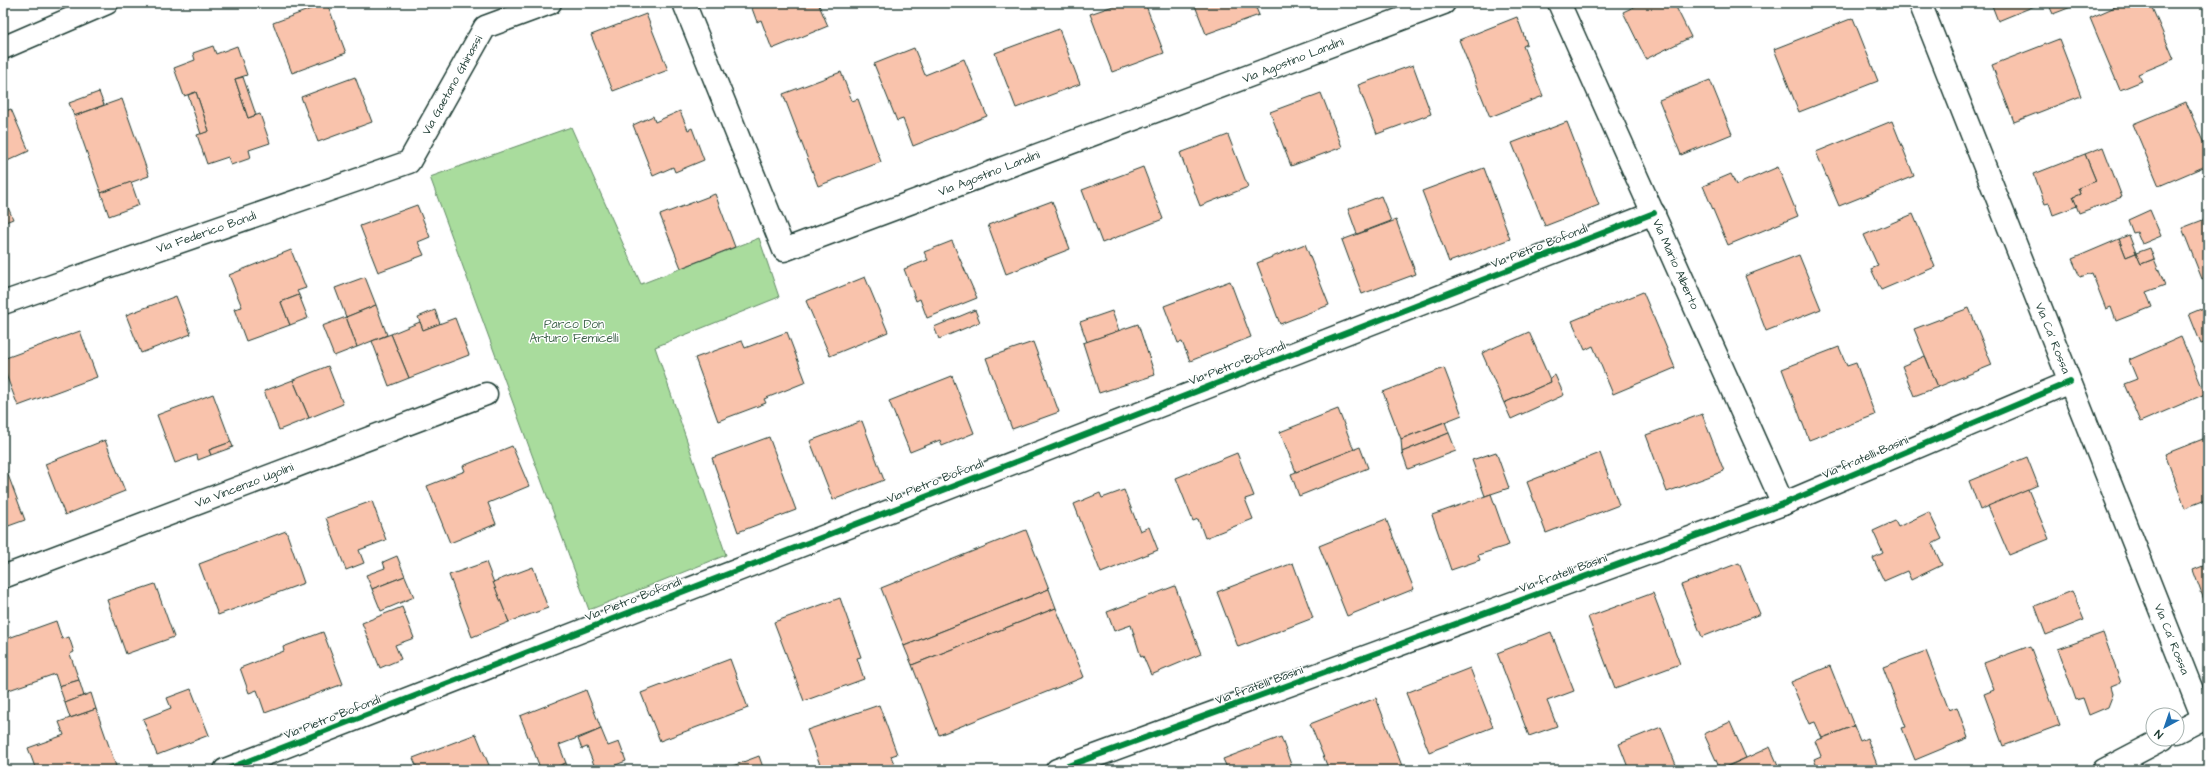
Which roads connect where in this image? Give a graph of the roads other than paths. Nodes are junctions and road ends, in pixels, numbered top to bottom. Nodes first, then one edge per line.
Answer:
1 (108, 3) edge
2 (550, 3) edge
3 (684, 3) edge
4 (1444, 3) edge
5 (1559, 3) edge
6 (1920, 3) edge
7 (3, 48) edge
8 (410, 162) joint
9 (1654, 213) junction
10 (3, 303) edge
11 (2070, 382) junction
12 (486, 394) dead end
13 (1783, 504) junction
14 (3, 577) edge
15 (2206, 717) edge
16 (2185, 728) edge
17 (2148, 747) edge
18 (225, 770) edge
19 (1058, 770) edge
20 (2104, 770) edge

1 - 7 street
2 - 8 street, Via Gaetano Ghinassi
3 - 4 street, Via Agostino Landini
5 - 9 street, Via Mario Alberto
6 - 11 street, Via Ca' Rossa
8 - 10 street, Via Federico Bondi
9 - 13 street, Via Mario Alberto
9 - 18 street, Via Pietro Bofondi
11 - 13 street, Via fratelli Basini
11 - 15 street, Via Ca' Rossa
12 - 14 street, Via Vincenzo Ugolini
13 - 19 street, Via fratelli Basini
15 - 16 street
17 - 20 street

